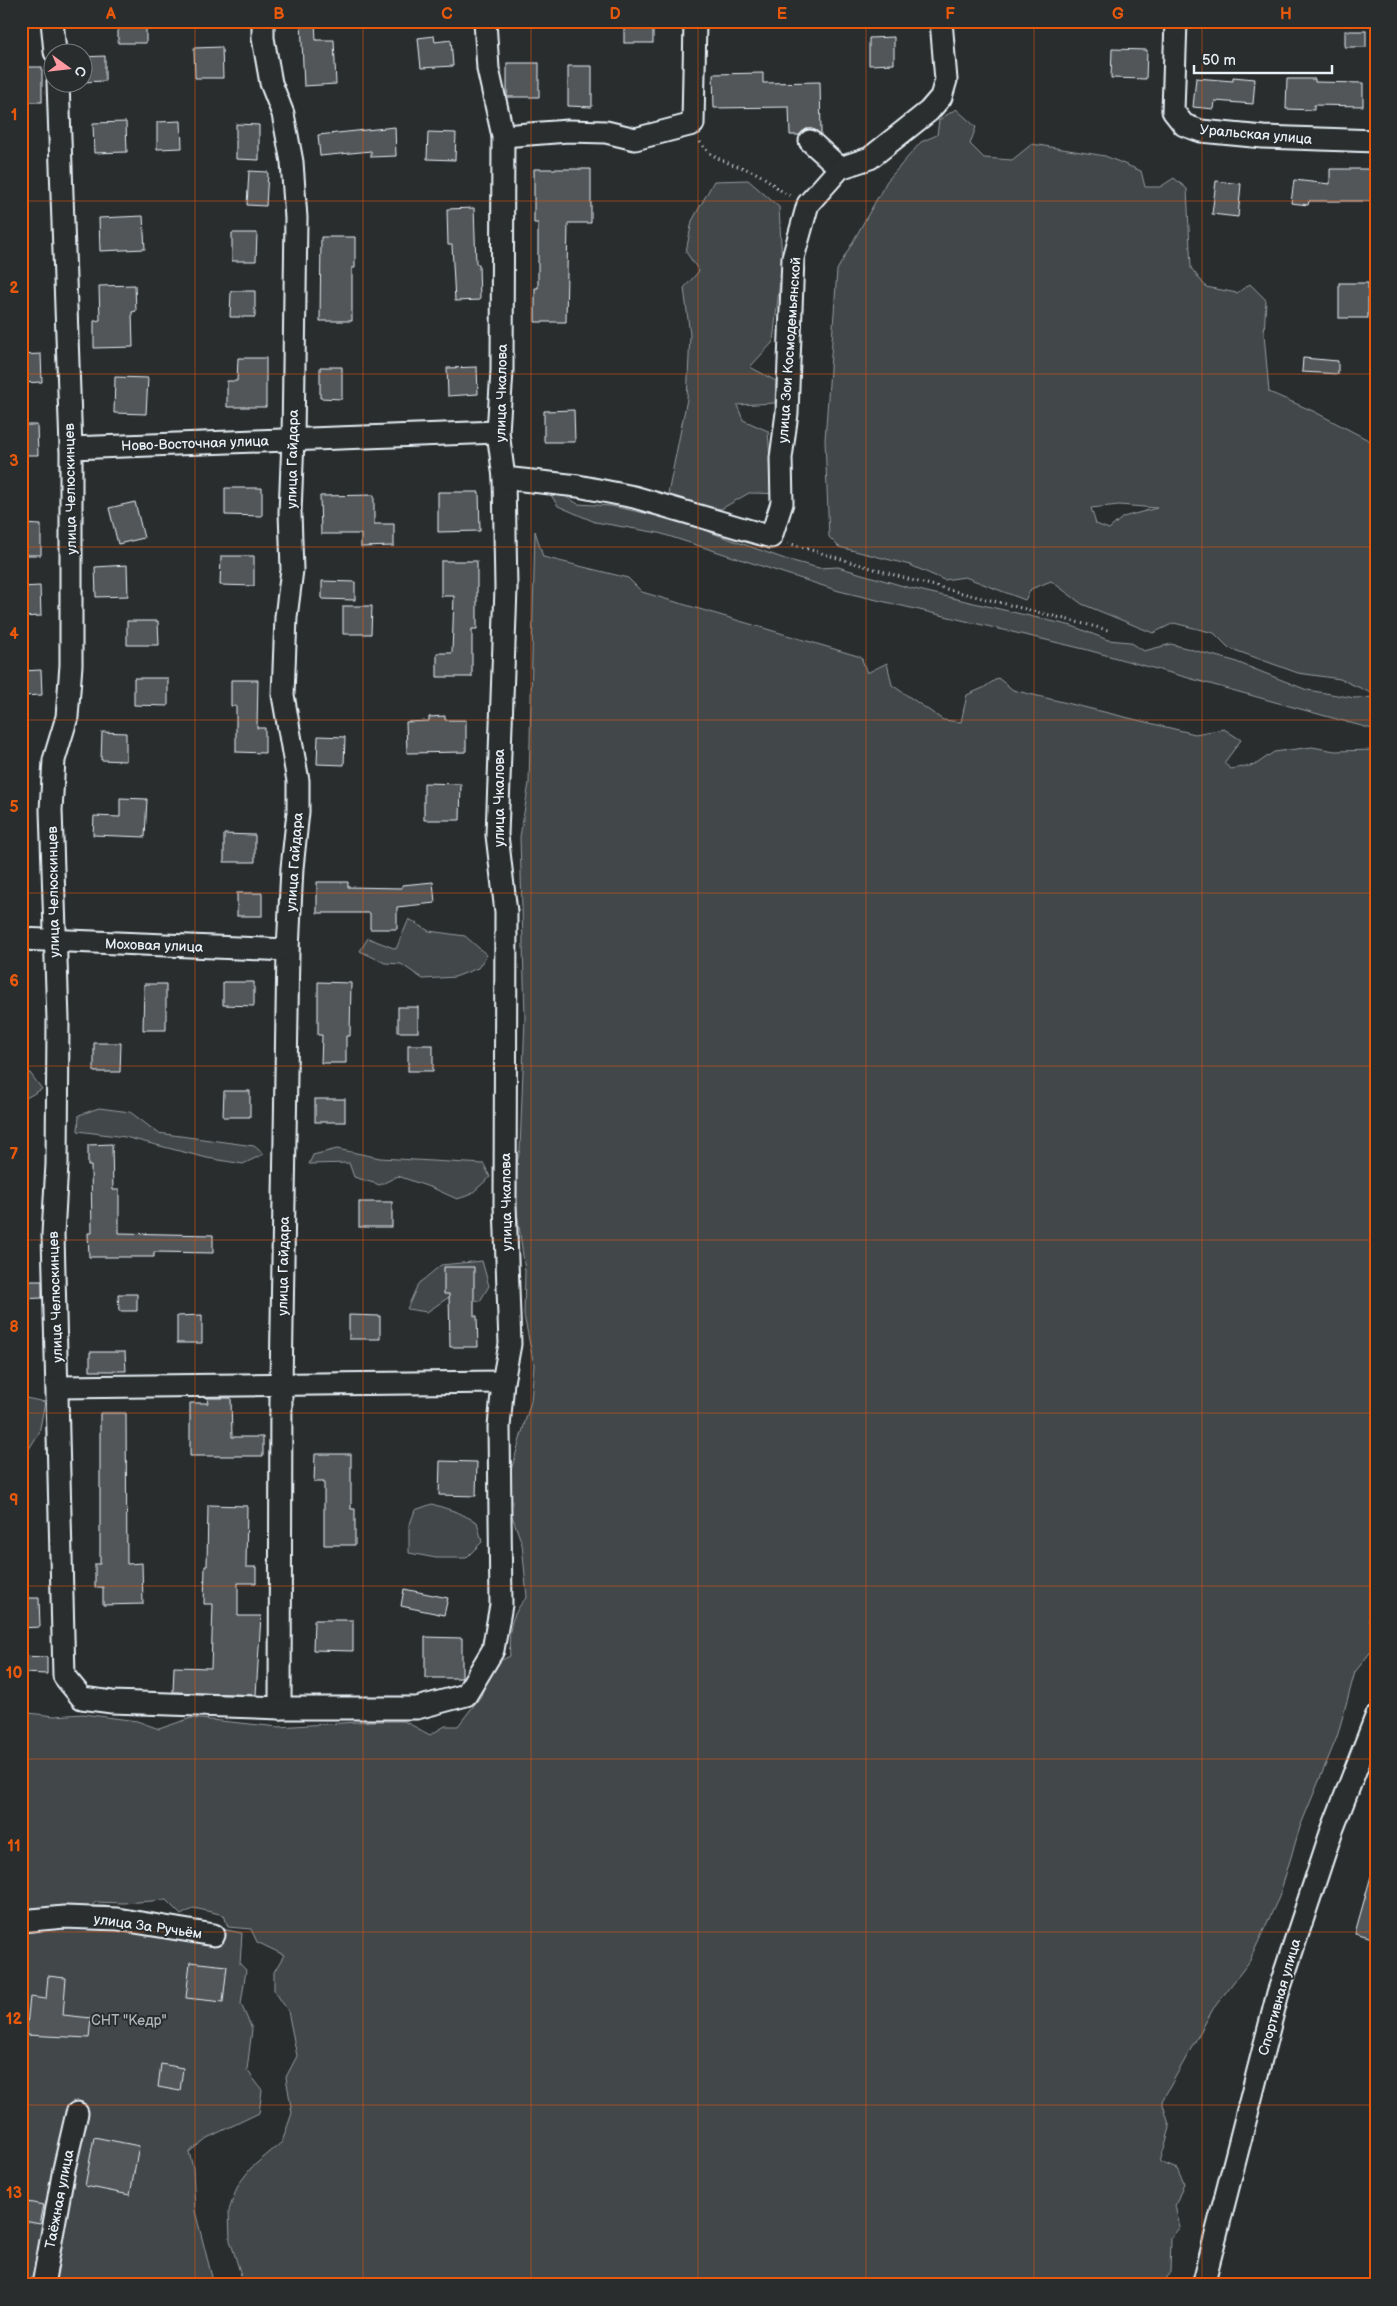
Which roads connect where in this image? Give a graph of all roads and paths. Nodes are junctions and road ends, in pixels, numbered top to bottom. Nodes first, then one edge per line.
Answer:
1 (52, 21) edge
2 (263, 21) edge
3 (485, 21) edge
4 (695, 21) edge
5 (941, 21) edge
6 (1176, 21) edge
7 (54, 42) edge
8 (58, 92) edge
9 (693, 124) junction
10 (503, 136) junction
11 (810, 141) dead end
12 (1376, 141) edge
13 (840, 168) junction
14 (808, 204) junction
15 (498, 432) junction
16 (293, 440) junction
17 (71, 448) junction
18 (504, 478) junction
19 (771, 537) junction
20 (1108, 630) dead end
21 (21, 939) edge
22 (54, 941) junction
23 (288, 950) junction
24 (503, 1382) junction
25 (281, 1386) junction
26 (58, 1387) junction
27 (82, 1698) joint
28 (280, 1708) junction
29 (1376, 1717) edge
30 (21, 1921) edge
31 (214, 1935) dead end
32 (77, 2113) dead end
33 (43, 2285) edge
34 (1203, 2285) edge

1 - 7 street
2 - 16 street, улица Гайдара
3 - 10 street, улица Чкалова
4 - 9 street
5 - 13 street, улица Зои Космодемьянской
6 - 12 street, Уральская улица
8 - 17 street, улица Челюскинцев
9 - 10 street
9 - 14 path
10 - 15 street, улица Чкалова
11 - 13 street
13 - 14 street, улица Зои Космодемьянской
14 - 19 street, улица Зои Космодемьянской
15 - 16 street, Ново-Восточная улица
15 - 18 street, улица Чкалова
16 - 17 street, Ново-Восточная улица
16 - 23 street, улица Гайдара
17 - 22 street, улица Челюскинцев
18 - 19 street
18 - 24 street, улица Чкалова
19 - 20 path
21 - 22 street, Моховая улица
22 - 23 street, Моховая улица
22 - 26 street, улица Челюскинцев
23 - 25 street, улица Гайдара
24 - 25 street
24 - 28 street, улица Чкалова
25 - 26 street
25 - 28 street, улица Гайдара
26 - 27 street, улица Челюскинцев
27 - 28 street, улица Чкалова
29 - 34 street, Спортивная улица
30 - 31 street, улица За Ручьём
32 - 33 street, Таёжная улица

